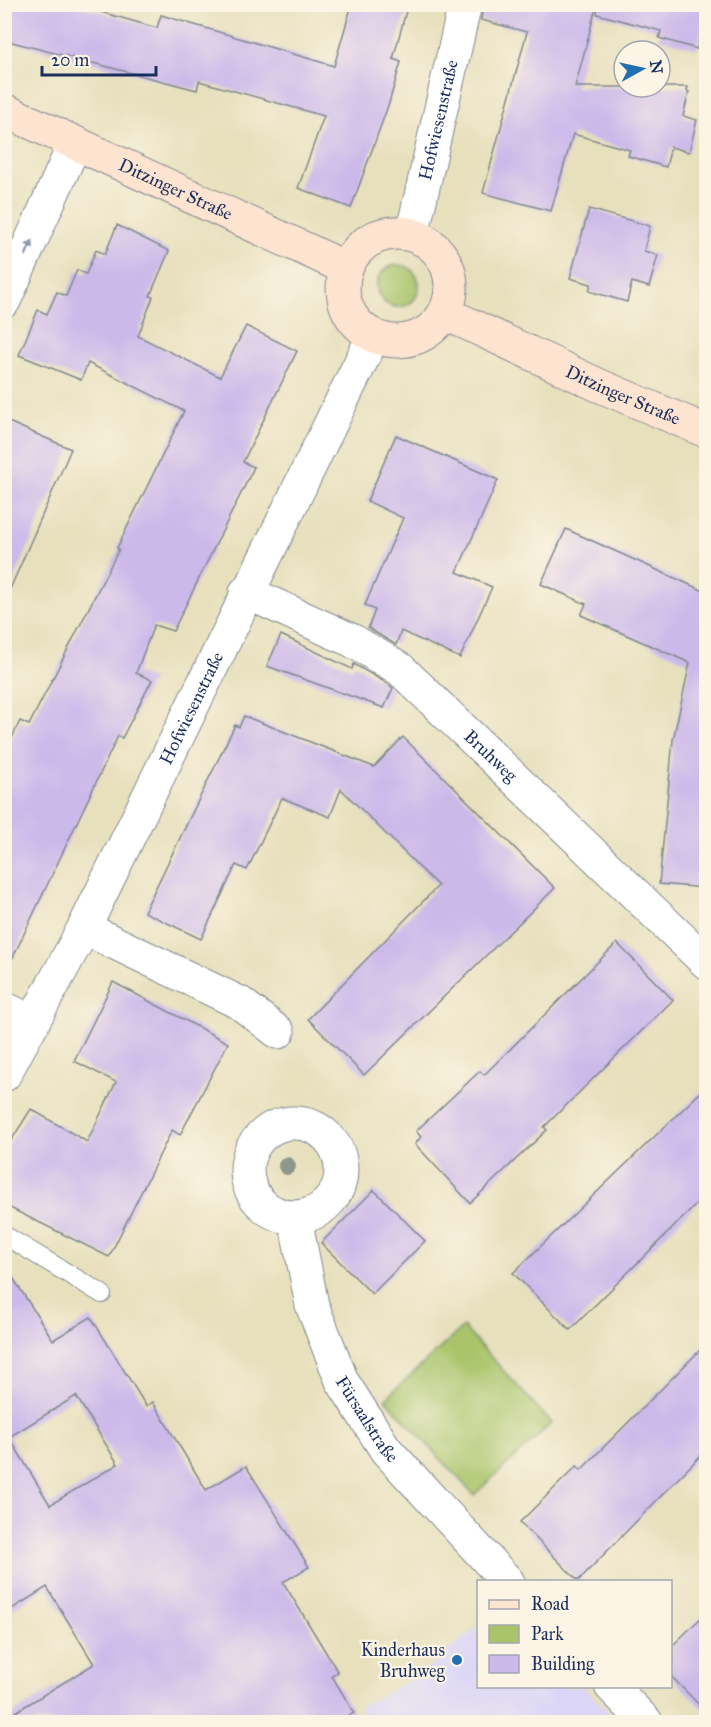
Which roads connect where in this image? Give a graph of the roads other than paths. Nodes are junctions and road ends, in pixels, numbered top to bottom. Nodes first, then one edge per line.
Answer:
1 (465, 4) edge
2 (4, 110) edge
3 (75, 143) junction
4 (412, 235) junction
5 (346, 268) junction
6 (4, 301) edge
7 (445, 313) junction
8 (373, 337) junction
9 (706, 431) edge
10 (246, 592) junction
11 (84, 928) junction
12 (706, 963) edge
13 (19, 1016) edge
14 (278, 1032) dead end
15 (4, 1075) edge
16 (295, 1218) dead end
17 (4, 1235) edge
18 (102, 1294) dead end
19 (507, 1580) edge
20 (613, 1688) edge
21 (646, 1722) edge

1 - 4 street, Hofwiesenstraße
2 - 3 main road, Ditzinger Straße
3 - 5 main road, Ditzinger Straße
6 -> 3 street
4 - 5 main road
4 - 7 main road
5 - 8 main road
7 - 8 main road
7 - 9 main road, Ditzinger Straße
8 - 10 street, Hofwiesenstraße
10 - 11 street, Hofwiesenstraße
10 - 12 street, Bruhweg
11 - 13 street, Hofwiesenstraße
11 - 14 street
13 - 15 street, Hofwiesenstraße
16 - 19 street, Fürsaalstraße
17 - 18 lane
20 - 21 street

